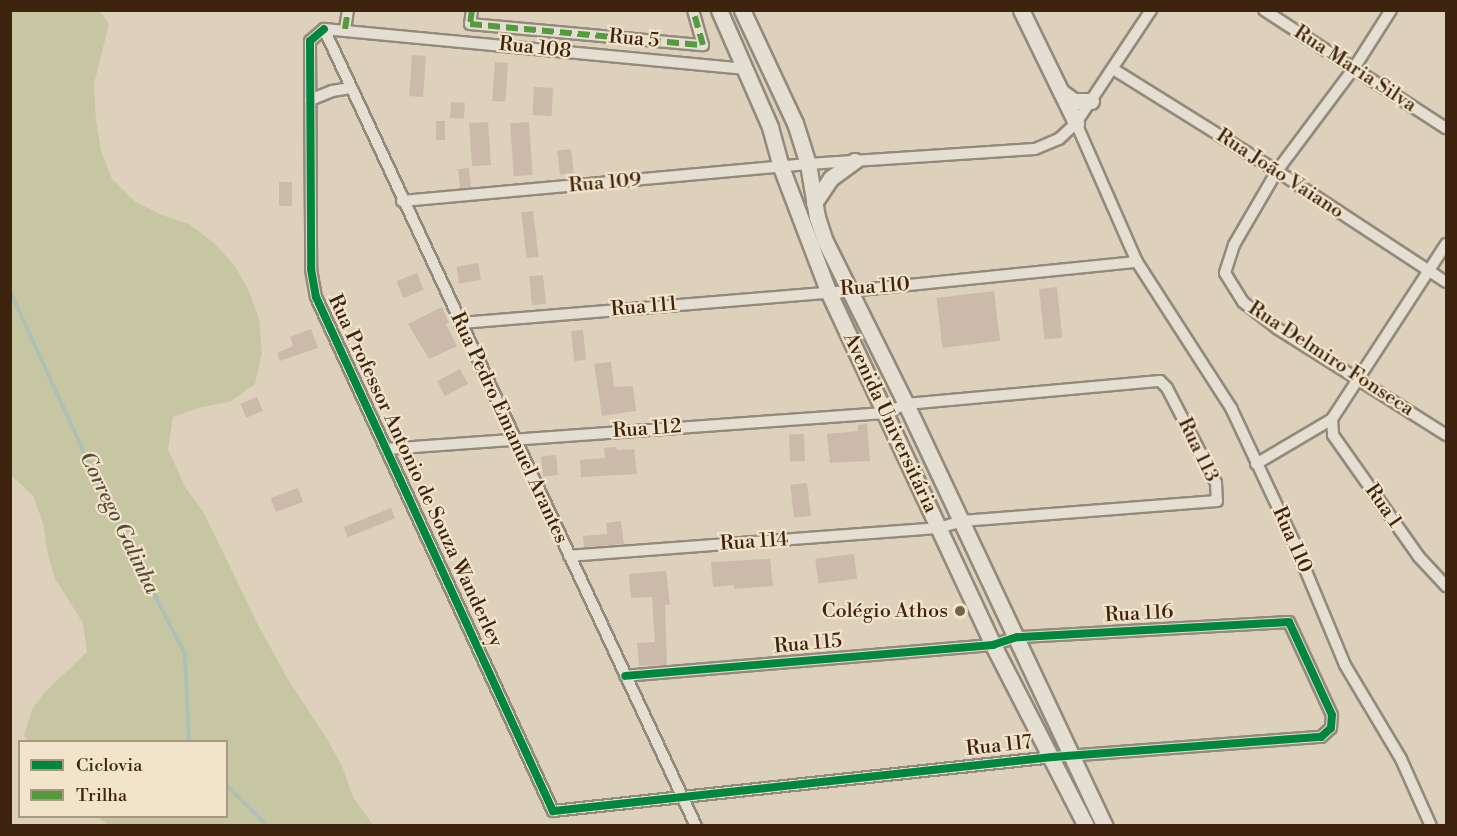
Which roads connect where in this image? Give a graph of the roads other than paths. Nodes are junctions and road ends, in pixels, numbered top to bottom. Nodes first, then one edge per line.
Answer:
1 (348, 10) edge
2 (472, 10) edge
3 (693, 10) edge
4 (719, 10) edge
5 (742, 10) edge
6 (1151, 10) edge
7 (1264, 10) edge
8 (1391, 10) edge
9 (1021, 11) edge
10 (324, 29) junction
11 (345, 29) junction
12 (1354, 68) junction
13 (746, 69) junction
14 (1113, 69) junction
15 (351, 88) junction
16 (1060, 90) junction
17 (310, 100) junction
18 (1091, 101) junction
19 (788, 110) junction
20 (768, 123) junction
21 (1076, 123) junction
22 (1446, 128) edge
23 (854, 161) junction
24 (808, 164) junction
25 (781, 167) junction
26 (1277, 171) junction
27 (402, 201) junction
28 (814, 203) junction
29 (1446, 244) edge
30 (1137, 262) junction
31 (1428, 270) junction
32 (1446, 282) edge
33 (828, 291) junction
34 (850, 291) junction
35 (460, 323) junction
36 (1358, 377) junction
37 (906, 404) junction
38 (885, 413) junction
39 (1332, 419) junction
40 (1446, 435) edge
41 (513, 438) junction
42 (386, 449) junction
43 (1256, 464) junction
44 (962, 521) junction
45 (939, 528) junction
46 (569, 556) junction
47 (1446, 584) edge
48 (1289, 622) joint
49 (1017, 637) junction
50 (993, 645) junction
51 (625, 675) junction
52 (1073, 756) junction
53 (1053, 757) junction
54 (682, 797) junction
55 (553, 811) joint
56 (696, 825) edge
57 (1086, 825) edge
58 (1105, 825) edge
59 (1431, 825) edge

1 - 11 street
2 - 3 street, Rua 5
4 - 13 street, Avenida Universitária
5 - 19 street, Avenida Universitária
6 - 14 street
7 - 12 street, Rua Maria Silva
8 - 12 street
9 - 16 street, Rua 110
10 - 11 street, Rua 108
10 - 15 street, Rua Pedro Emanuel Arantes
10 - 17 street, Rua Professor Antonio de Souza Wanderley
11 - 13 street, Rua 108
12 - 22 street, Rua Maria Silva
12 - 26 street
13 - 20 street, Avenida Universitária
14 - 18 street
14 - 26 street, Rua João Vaiano
15 - 17 street
15 - 27 street, Rua Pedro Emanuel Arantes
16 - 18 street
16 - 21 street, Rua 110
17 - 42 street, Rua Professor Antonio de Souza Wanderley
18 - 21 street
19 - 20 street
19 - 24 street, Avenida Universitária
20 - 25 street, Avenida Universitária
21 - 23 street
21 - 30 street, Rua 110
23 - 24 street
23 - 28 street
24 - 25 street, Rua 109
24 - 28 street, Avenida Universitária
25 - 27 street, Rua 109
25 - 33 street, Avenida Universitária
26 - 31 street, Rua João Vaiano
26 - 36 street, Rua Delmiro Fonseca
27 - 35 street, Rua Pedro Emanuel Arantes
28 - 34 street, Avenida Universitária
29 - 31 street
30 - 34 street, Rua 110
30 - 43 street, Rua 110
31 - 32 street, Rua João Vaiano
31 - 36 street
33 - 34 street, Rua 110
33 - 35 street, Rua 111
33 - 38 street, Avenida Universitária
34 - 37 street, Avenida Universitária
35 - 41 street, Rua Pedro Emanuel Arantes
36 - 39 street
36 - 40 street, Rua Delmiro Fonseca
37 - 38 street, Rua 112
37 - 44 street, Avenida Universitária
37 - 44 street, Rua 113
38 - 41 street, Rua 112
38 - 45 street, Avenida Universitária
39 - 43 street
39 - 47 street, Rua 1
41 - 42 street, Rua 112
41 - 46 street, Rua Pedro Emanuel Arantes
42 - 55 street, Rua Professor Antonio de Souza Wanderley
43 - 59 street, Rua 110
44 - 45 street, Rua 113
44 - 49 street, Avenida Universitária
45 - 46 street, Rua 114
45 - 50 street, Avenida Universitária
46 - 51 street, Rua Pedro Emanuel Arantes
48 - 49 street, Rua 116
48 - 52 street, Rua 117
49 - 50 street, Rua 116
49 - 52 street, Avenida Universitária
50 - 51 street, Rua 115
50 - 53 street, Avenida Universitária
51 - 54 street, Rua Pedro Emanuel Arantes
52 - 53 street, Rua 117
52 - 58 street, Avenida Universitária
53 - 54 street, Rua 117
53 - 57 street, Avenida Universitária
54 - 55 street, Rua 117
54 - 56 street, Rua Pedro Emanuel Arantes

